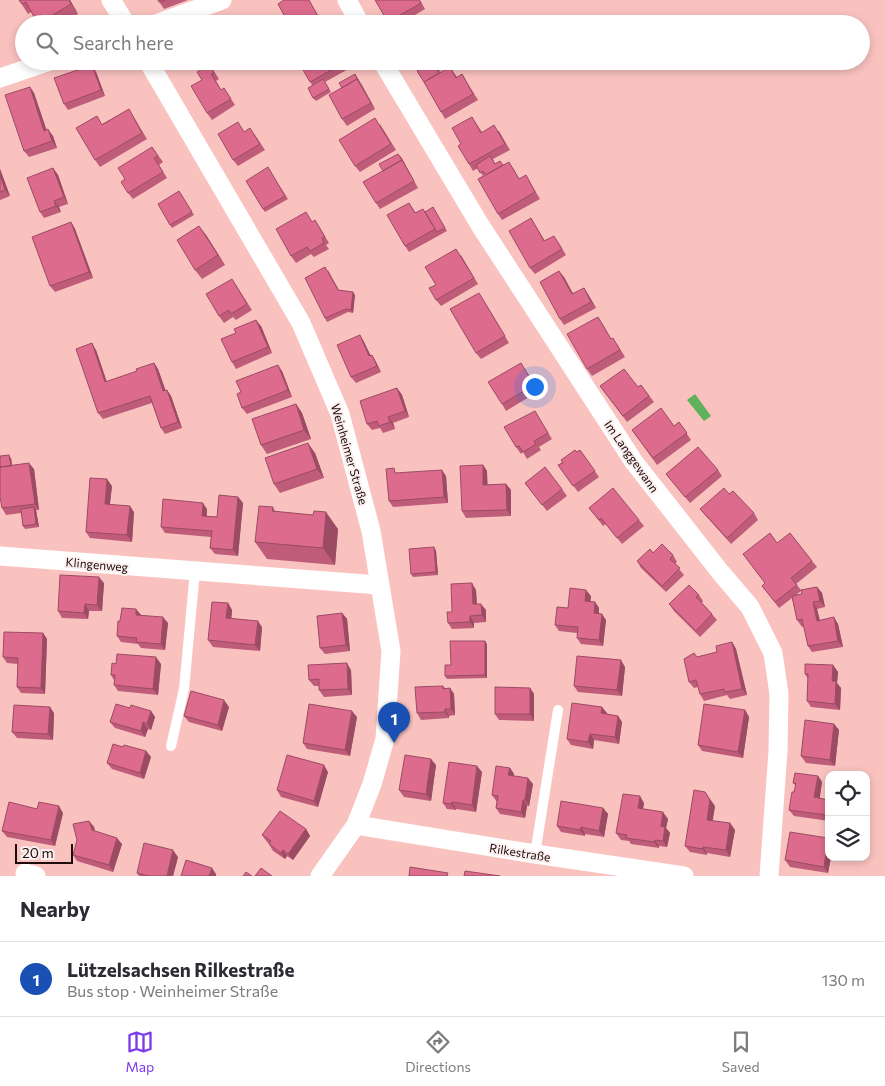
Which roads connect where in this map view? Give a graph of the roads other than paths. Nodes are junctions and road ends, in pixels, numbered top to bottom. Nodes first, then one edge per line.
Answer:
1 (111, 0) edge
2 (222, 0) edge
3 (347, 0) edge
4 (120, 15) edge
5 (181, 15) edge
6 (355, 15) edge
7 (24, 70) edge
8 (153, 70) edge
9 (387, 70) edge
10 (0, 78) edge
11 (0, 556) edge
12 (195, 571) junction
13 (379, 585) junction
14 (558, 710) dead end
15 (171, 746) dead end
16 (356, 825) junction
17 (535, 854) junction
18 (320, 876) edge
19 (684, 876) edge
20 (769, 876) edge

1 - 4 street
2 - 5 street
3 - 6 street
7 - 10 street
8 - 13 street, Weinheimer Straße
9 - 20 street, Im Langgewann
11 - 12 street, Klingenweg
12 - 13 street, Klingenweg
12 - 15 lane
13 - 16 street, Weinheimer Straße
14 - 17 lane
16 - 17 street, Rilkestraße
16 - 18 street, Weinheimer Straße
17 - 19 street, Rilkestraße

